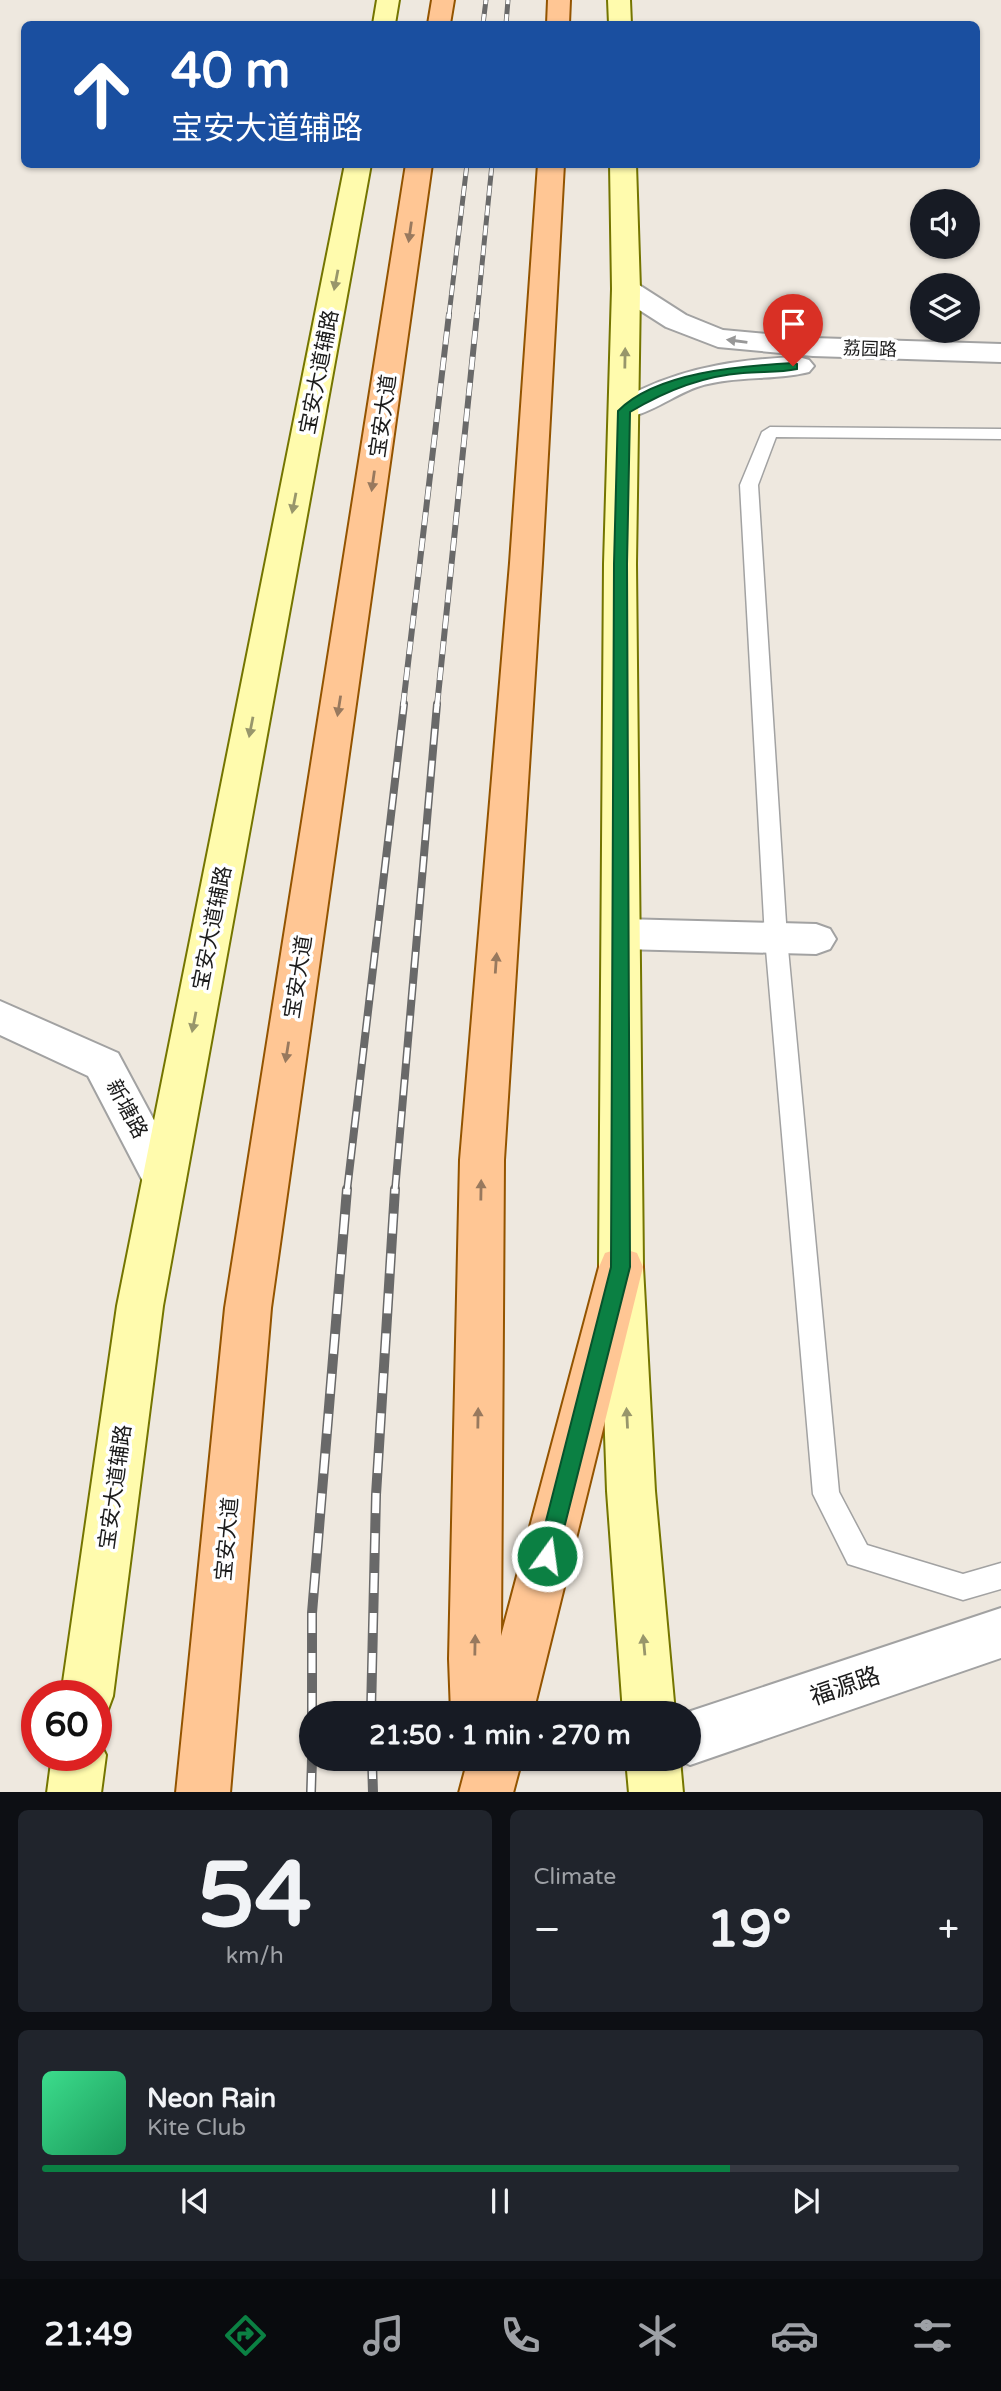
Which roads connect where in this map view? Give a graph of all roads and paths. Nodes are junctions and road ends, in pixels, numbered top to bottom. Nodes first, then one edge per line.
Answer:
1 (388, 0) edge
2 (443, 0) edge
3 (559, 0) edge
4 (619, 0) edge
5 (384, 21) edge
6 (440, 21) edge
7 (558, 21) edge
8 (620, 21) edge
9 (357, 168) edge
10 (418, 168) edge
11 (551, 168) edge
12 (623, 168) edge
13 (626, 289) junction
14 (1001, 353) edge
15 (1001, 373) edge
16 (624, 411) junction
17 (1001, 434) edge
18 (622, 934) junction
19 (776, 938) junction
20 (816, 939) dead end
21 (0, 1017) edge
22 (164, 1180) junction
23 (621, 1267) junction
24 (1001, 1576) edge
25 (1001, 1633) edge
26 (89, 1680) edge
27 (477, 1701) edge
28 (510, 1701) edge
29 (648, 1701) edge
30 (701, 1734) edge
31 (77, 1771) edge
32 (478, 1771) edge
33 (492, 1771) edge
34 (654, 1771) edge
35 (74, 1792) edge
36 (203, 1792) edge
37 (479, 1792) edge
38 (486, 1792) edge
39 (656, 1792) edge

1 - 5 main road
2 - 6 main road
3 - 7 main road
4 - 8 main road
9 -> 22 main road, 宝安大道辅路
10 -> 36 main road, 宝安大道
27 -> 11 main road
12 - 13 main road
14 -> 13 street, 荔园路
16 -> 13 main road
15 - 16 street, 荔园路
16 - 18 main road
17 - 19 lane
18 - 19 street
18 - 23 main road
19 - 20 street
19 - 24 lane
21 - 22 street, 新塘路
22 - 26 main road, 宝安大道辅路
23 - 28 main road
29 -> 23 main road
25 - 30 street, 福源路
31 - 35 main road
32 - 37 main road
33 - 38 main road
34 - 39 main road

